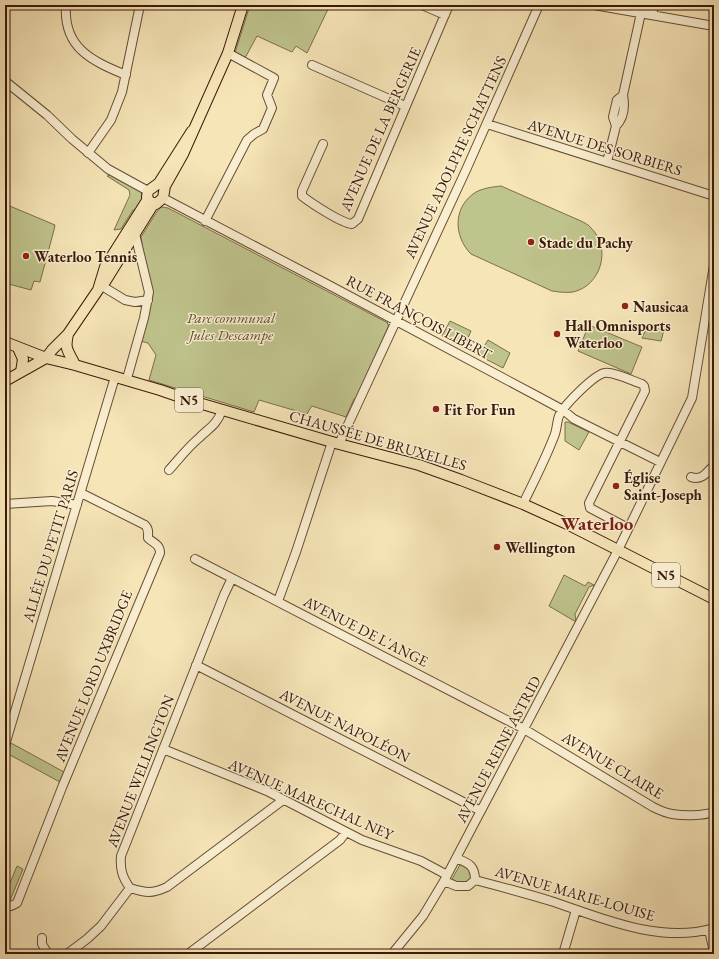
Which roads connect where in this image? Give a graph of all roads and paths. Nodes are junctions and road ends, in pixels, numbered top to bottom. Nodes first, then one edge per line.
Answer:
1 (66, 5) edge
2 (140, 5) edge
3 (243, 5) edge
4 (422, 5) edge
5 (449, 5) edge
6 (539, 5) edge
7 (594, 5) edge
8 (654, 5) edge
9 (641, 13) junction
10 (445, 15) junction
11 (652, 15) junction
12 (714, 26) edge
13 (228, 53) junction
14 (312, 65) dead end
15 (126, 75) junction
16 (5, 81) edge
17 (405, 106) junction
18 (487, 124) junction
19 (323, 144) dead end
20 (88, 153) junction
21 (607, 162) junction
22 (155, 195) junction
23 (714, 196) edge
24 (205, 221) junction
25 (135, 234) junction
26 (714, 265) edge
27 (100, 288) junction
28 (148, 300) junction
29 (396, 321) junction
30 (68, 334) junction
31 (5, 342) edge
32 (18, 348) junction
33 (46, 358) junction
34 (75, 365) junction
35 (22, 372) junction
36 (115, 378) junction
37 (126, 380) junction
38 (5, 381) edge
39 (222, 410) junction
40 (563, 410) junction
41 (620, 442) junction
42 (336, 443) junction
43 (660, 462) junction
44 (714, 465) edge
45 (169, 470) dead end
46 (691, 477) dead end
47 (81, 493) junction
48 (5, 504) edge
49 (523, 504) junction
50 (77, 505) junction
51 (628, 528) junction
52 (618, 550) junction
53 (195, 559) dead end
54 (232, 578) junction
55 (714, 599) edge
56 (278, 601) junction
57 (196, 665) junction
58 (524, 728) junction
59 (5, 745) edge
60 (163, 749) junction
61 (283, 800) junction
62 (481, 811) junction
63 (714, 812) edge
64 (346, 832) junction
65 (456, 858) junction
66 (446, 878) junction
67 (476, 880) junction
68 (130, 888) junction
69 (8, 905) edge
70 (576, 910) junction
71 (711, 929) edge
72 (42, 938) dead end
73 (714, 952) edge
74 (48, 954) edge
75 (67, 954) edge
76 (188, 954) edge
77 (392, 954) edge
78 (563, 954) edge

1 - 15 street
2 - 15 street
3 - 13 main road
4 - 10 street
5 - 10 street, AVENUE DE LA BERGERIE
6 - 18 street, AVENUE ADOLPHE SCHATTENS
7 - 9 street
8 - 11 street
9 - 11 street
9 - 21 street
10 - 17 street, AVENUE DE LA BERGERIE
11 - 12 street
13 - 22 main road
13 - 24 street
14 - 17 street
15 - 20 street
16 - 20 street, RUE FRANÇOIS LIBERT
17 - 19 street, AVENUE DE LA BERGERIE
18 - 21 street, AVENUE DES SORBIERS
18 - 29 street, AVENUE ADOLPHE SCHATTENS
20 - 22 street, RUE FRANÇOIS LIBERT
21 - 23 street, AVENUE DES SORBIERS
22 - 24 street, RUE FRANÇOIS LIBERT
22 - 25 main road
22 - 27 main road
24 - 29 street, RUE FRANÇOIS LIBERT
25 - 27 main road
25 - 28 street
26 - 43 street, AVENUE REINE ASTRID
27 - 28 street
27 - 30 main road
28 - 37 street
29 - 40 street, RUE FRANÇOIS LIBERT
29 - 42 street, AVENUE ADOLPHE SCHATTENS
30 - 33 main road
30 - 34 main road
31 - 32 main road, CHAUSSÉE DE BRUXELLES / N5
32 - 33 main road, CHAUSSÉE DE BRUXELLES / N5
32 - 35 main road
33 - 34 main road, CHAUSSÉE DE BRUXELLES / N5
33 - 35 main road
34 - 36 main road, CHAUSSÉE DE BRUXELLES / N5
35 - 38 main road
36 - 37 main road, CHAUSSÉE DE BRUXELLES / N5
36 - 47 street, ALLÉE DU PETIT PARIS
37 - 39 main road, CHAUSSÉE DE BRUXELLES / N5
39 - 42 main road, CHAUSSÉE DE BRUXELLES / N5
39 - 45 street
40 - 41 street, RUE FRANÇOIS LIBERT
40 - 41 street
40 - 49 street
41 - 43 street, RUE FRANÇOIS LIBERT
41 - 51 street
42 - 49 main road, CHAUSSÉE DE BRUXELLES / N5
42 - 56 street, AVENUE ADOLPHE SCHATTENS
43 - 51 street, AVENUE REINE ASTRID
44 - 46 street
47 - 50 street, ALLÉE DU PETIT PARIS
47 - 69 street, AVENUE LORD UXBRIDGE
48 - 50 street
49 - 52 main road, CHAUSSÉE DE BRUXELLES / N5
50 - 59 street, ALLÉE DU PETIT PARIS
51 - 52 street, AVENUE REINE ASTRID
52 - 55 main road, CHAUSSÉE DE BRUXELLES / N5
52 - 58 street, AVENUE REINE ASTRID
53 - 54 street, AVENUE DE L'ANGE
54 - 56 street, AVENUE DE L'ANGE
54 - 57 street, AVENUE WELLINGTON
56 - 58 street, AVENUE DE L'ANGE
57 - 60 street, AVENUE WELLINGTON
57 - 62 street, AVENUE NAPOLÉON
58 - 62 street, AVENUE REINE ASTRID
58 - 63 street, AVENUE CLAIRE
60 - 61 street, AVENUE MARECHAL NEY
60 - 68 street, AVENUE WELLINGTON
61 - 64 street, AVENUE MARECHAL NEY
61 - 68 street
62 - 65 street, AVENUE REINE ASTRID
64 - 66 street, AVENUE MARECHAL NEY
64 - 76 street
65 - 66 street, AVENUE REINE ASTRID
65 - 67 street, AVENUE MARIE-LOUISE
66 - 67 street, AVENUE MARIE-LOUISE
66 - 77 street, AVENUE REINE ASTRID
67 - 70 street, AVENUE MARIE-LOUISE
68 - 75 street
70 - 71 street, AVENUE MARIE-LOUISE
70 - 78 street
71 - 73 street
72 - 74 street

